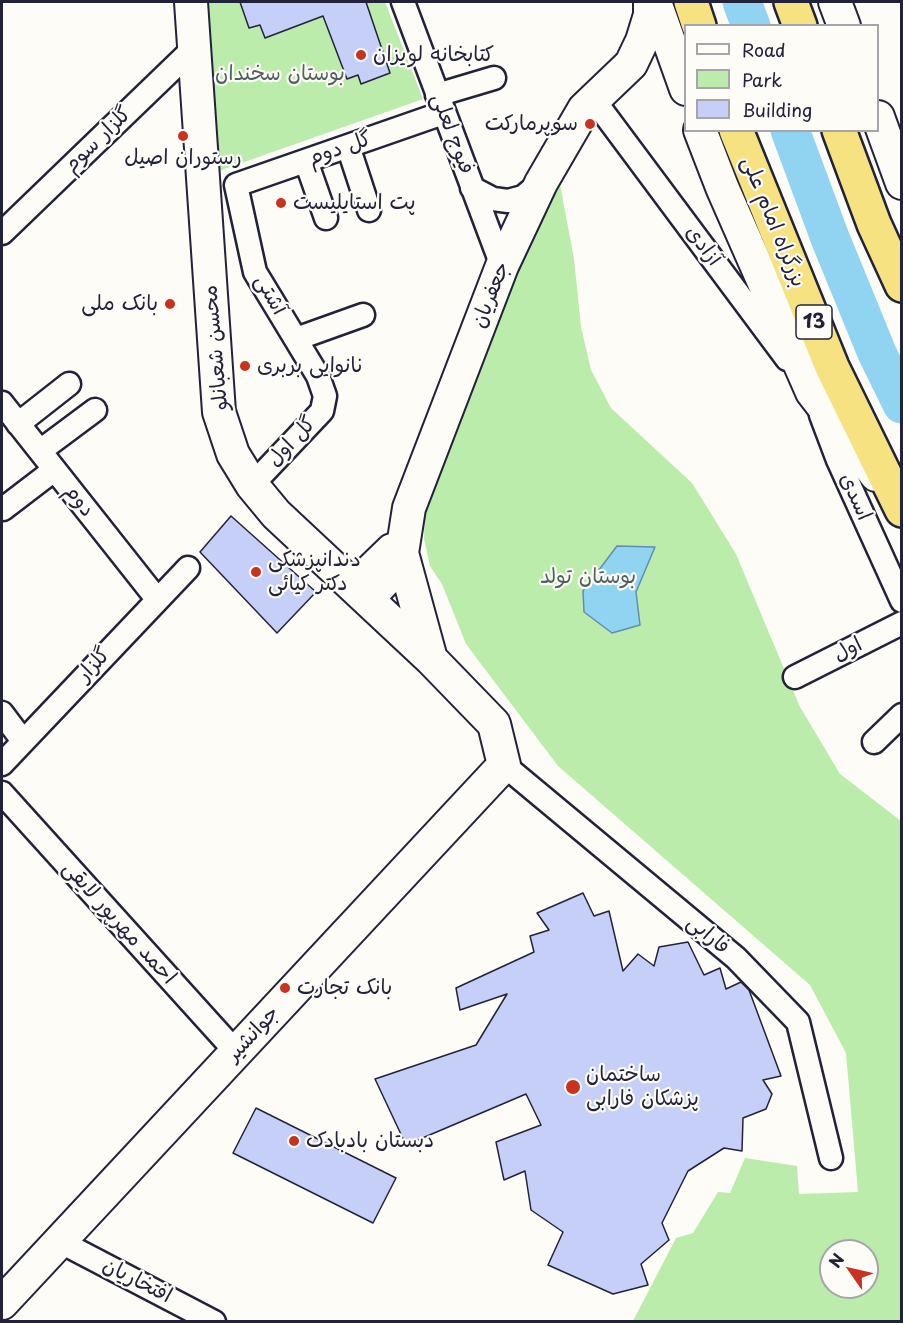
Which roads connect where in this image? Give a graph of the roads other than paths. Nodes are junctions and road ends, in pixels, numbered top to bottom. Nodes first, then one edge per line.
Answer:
1 (191, 2) edge
2 (403, 2) edge
3 (650, 2) edge
4 (656, 2) edge
5 (691, 2) edge
6 (791, 2) edge
7 (835, 2) edge
8 (698, 24) edge
9 (799, 24) edge
10 (843, 24) edge
11 (195, 47) junction
12 (631, 64) junction
13 (494, 78) dead end
14 (684, 83) edge
15 (684, 96) edge
16 (594, 100) junction
17 (440, 104) junction
18 (879, 120) edge
19 (701, 132) edge
20 (737, 132) edge
21 (839, 132) edge
22 (348, 146) junction
23 (306, 161) junction
24 (542, 183) junction
25 (902, 183) edge
26 (236, 185) joint
27 (472, 188) junction
28 (369, 210) dead end
29 (326, 218) dead end
30 (2, 233) edge
31 (502, 266) junction
32 (902, 285) edge
33 (363, 315) dead end
34 (296, 339) junction
35 (69, 384) dead end
36 (812, 392) junction
37 (325, 396) joint
38 (95, 410) dead end
39 (7, 412) edge
40 (40, 451) junction
41 (54, 470) junction
42 (252, 485) junction
43 (900, 507) edge
44 (3, 509) dead end
45 (402, 553) junction
46 (188, 568) dead end
47 (360, 592) junction
48 (157, 599) junction
49 (902, 601) edge
50 (902, 623) edge
51 (431, 659) junction
52 (795, 677) dead end
53 (2, 714) edge
54 (902, 715) edge
55 (23, 741) junction
56 (873, 742) dead end
57 (2, 764) edge
58 (504, 765) junction
59 (2, 793) edge
60 (236, 1052) junction
61 (831, 1158) dead end
62 (59, 1241) junction
63 (2, 1303) edge
64 (214, 1322) edge

1 - 11 main road, محسن شعبانلو
2 - 17 street, فیوج لعلی
3 - 12 main road, جعفریان
4 - 14 main road
5 - 8 highway
6 - 9 highway
7 - 10 main road
11 - 30 street, گلزار سوم
11 - 42 main road, محسن شعبانلو
12 - 15 main road
12 - 16 main road, جعفریان
13 - 17 street, گل دوم
16 - 24 main road, جعفریان
16 - 36 street, آزادی
17 - 22 street, گل دوم
17 - 27 street, فیوج لعلی
18 - 25 main road
19 - 36 main road
20 - 43 highway, بزرگراه امام علی / 13
21 - 32 highway
22 - 23 street, گل دوم
22 - 28 street
23 - 26 street, گل دوم
23 - 29 street
24 - 27 street
24 - 31 main road, جعفریان
26 - 34 street, آشتی
27 - 31 street, فیوج لعلی
31 - 45 main road, جعفریان
33 - 34 street
34 - 37 street, آشتی
35 - 39 street
36 - 43 main road
36 - 49 street, اسدی
37 - 42 street, گل اول
38 - 40 street
39 - 40 street, دوم
40 - 41 street, دوم
41 - 44 street
41 - 48 street, دوم
42 - 47 main road, محسن شعبانلو
45 - 47 main road
45 - 51 main road
46 - 48 street, گلزار
47 - 51 main road, محسن شعبانلو
48 - 55 street, گلزار
50 - 52 street, اول
51 - 58 main road, محسن شعبانلو
53 - 55 street
54 - 56 street
55 - 57 street, گلزار
58 - 60 main road, جوانشیر
58 - 61 street, فارابی
59 - 60 street, احمد مهرپور لایقی
60 - 62 main road, جوانشیر
62 - 63 main road, جوانشیر
62 - 64 street, افتخاریان

